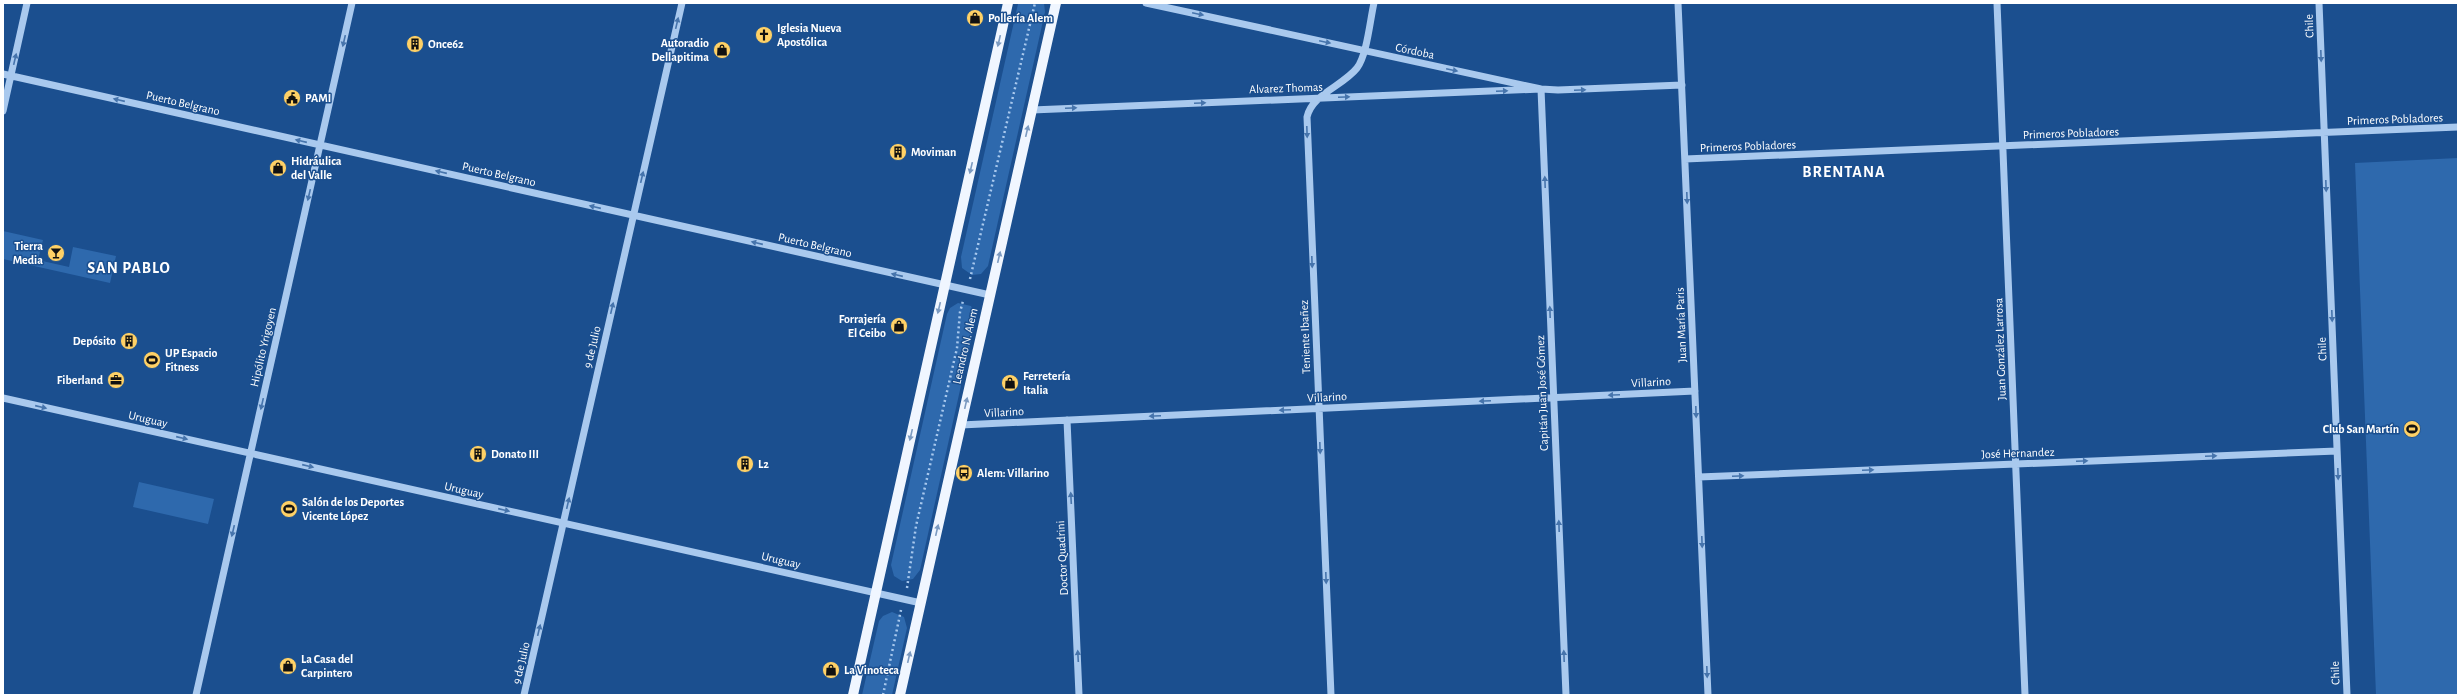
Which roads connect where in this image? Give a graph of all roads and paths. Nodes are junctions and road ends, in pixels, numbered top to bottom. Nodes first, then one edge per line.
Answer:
1 (27, 3) edge
2 (352, 3) edge
3 (682, 3) edge
4 (1008, 3) edge
5 (1035, 3) edge
6 (1056, 3) edge
7 (1146, 3) edge
8 (1374, 3) edge
9 (1678, 3) edge
10 (1997, 3) edge
11 (2319, 3) edge
12 (1363, 51) junction
13 (3, 74) edge
14 (11, 75) junction
15 (1682, 85) junction
16 (1541, 89) junction
17 (1320, 98) junction
18 (1032, 110) junction
19 (3, 111) edge
20 (2458, 127) edge
21 (2324, 133) junction
22 (320, 145) junction
23 (2002, 147) junction
24 (1685, 159) junction
25 (634, 215) junction
26 (972, 275) dead end
27 (945, 285) junction
28 (990, 295) junction
29 (963, 303) dead end
30 (1695, 391) junction
31 (3, 398) edge
32 (1554, 398) junction
33 (1319, 409) junction
34 (1067, 420) junction
35 (961, 425) junction
36 (2337, 450) junction
37 (251, 453) junction
38 (2016, 464) junction
39 (1699, 477) junction
40 (564, 523) junction
41 (909, 581) dead end
42 (876, 593) junction
43 (921, 603) junction
44 (900, 614) dead end
45 (196, 695) edge
46 (524, 695) edge
47 (853, 695) edge
48 (883, 695) edge
49 (900, 695) edge
50 (1079, 695) edge
51 (1331, 695) edge
52 (1566, 695) edge
53 (1708, 695) edge
54 (2025, 695) edge
55 (2347, 695) edge

14 -> 1 street
2 -> 22 street, Hipólito Yrigoyen
25 -> 3 street, 9 de Julio
4 -> 27 main road
5 - 26 path
6 - 18 main road, Leandro N. Alem
7 -> 12 street, Córdoba
8 - 12 street, Teniente Ibañez
9 - 15 street, Juan María Paris
10 - 23 street, Juan González Larrosa
11 -> 21 street, Chile
12 -> 16 street, Córdoba
12 - 17 street, Teniente Ibañez
13 - 14 street, Puerto Belgrano
14 - 19 street
22 -> 14 street, Puerto Belgrano
16 -> 15 street, Córdoba
15 - 24 street, Juan María Paris
17 -> 16 street, Alvarez Thomas
32 -> 16 street, Capitán Juan José Gómez
18 -> 17 street, Alvarez Thomas
17 -> 33 street, Teniente Ibañez
28 -> 18 main road, Leandro N. Alem
20 - 21 street, Primeros Pobladores
21 - 23 street, Primeros Pobladores
21 -> 36 street, Chile
25 -> 22 street, Puerto Belgrano
22 -> 37 street, Hipólito Yrigoyen
23 - 24 street, Primeros Pobladores
23 - 38 street, Juan González Larrosa
24 -> 30 street, Juan María Paris
27 -> 25 street, Puerto Belgrano
40 -> 25 street, 9 de Julio
27 - 28 street, Puerto Belgrano
27 -> 42 main road
35 -> 28 main road, Leandro N. Alem
29 - 41 path
30 -> 32 street, Villarino
30 -> 39 street, Juan María Paris
31 -> 37 street, Uruguay
32 -> 33 street, Villarino
52 -> 32 street, Capitán Juan José Gómez
33 -> 34 street, Villarino
33 -> 51 street, Teniente Ibañez
34 - 35 street, Villarino
50 -> 34 street, Doctor Quadrini
43 -> 35 main road, Leandro N. Alem
38 -> 36 street, José Hernandez
36 -> 55 street, Chile
37 -> 40 street, Uruguay
37 -> 45 street, Hipólito Yrigoyen
39 -> 38 street, José Hernandez
38 - 54 street, Juan González Larrosa
39 -> 53 street, Juan María Paris
40 - 42 street, Uruguay
46 -> 40 street, 9 de Julio
42 - 43 street, Uruguay
42 - 47 main road
49 -> 43 main road, Leandro N. Alem
44 - 48 path

